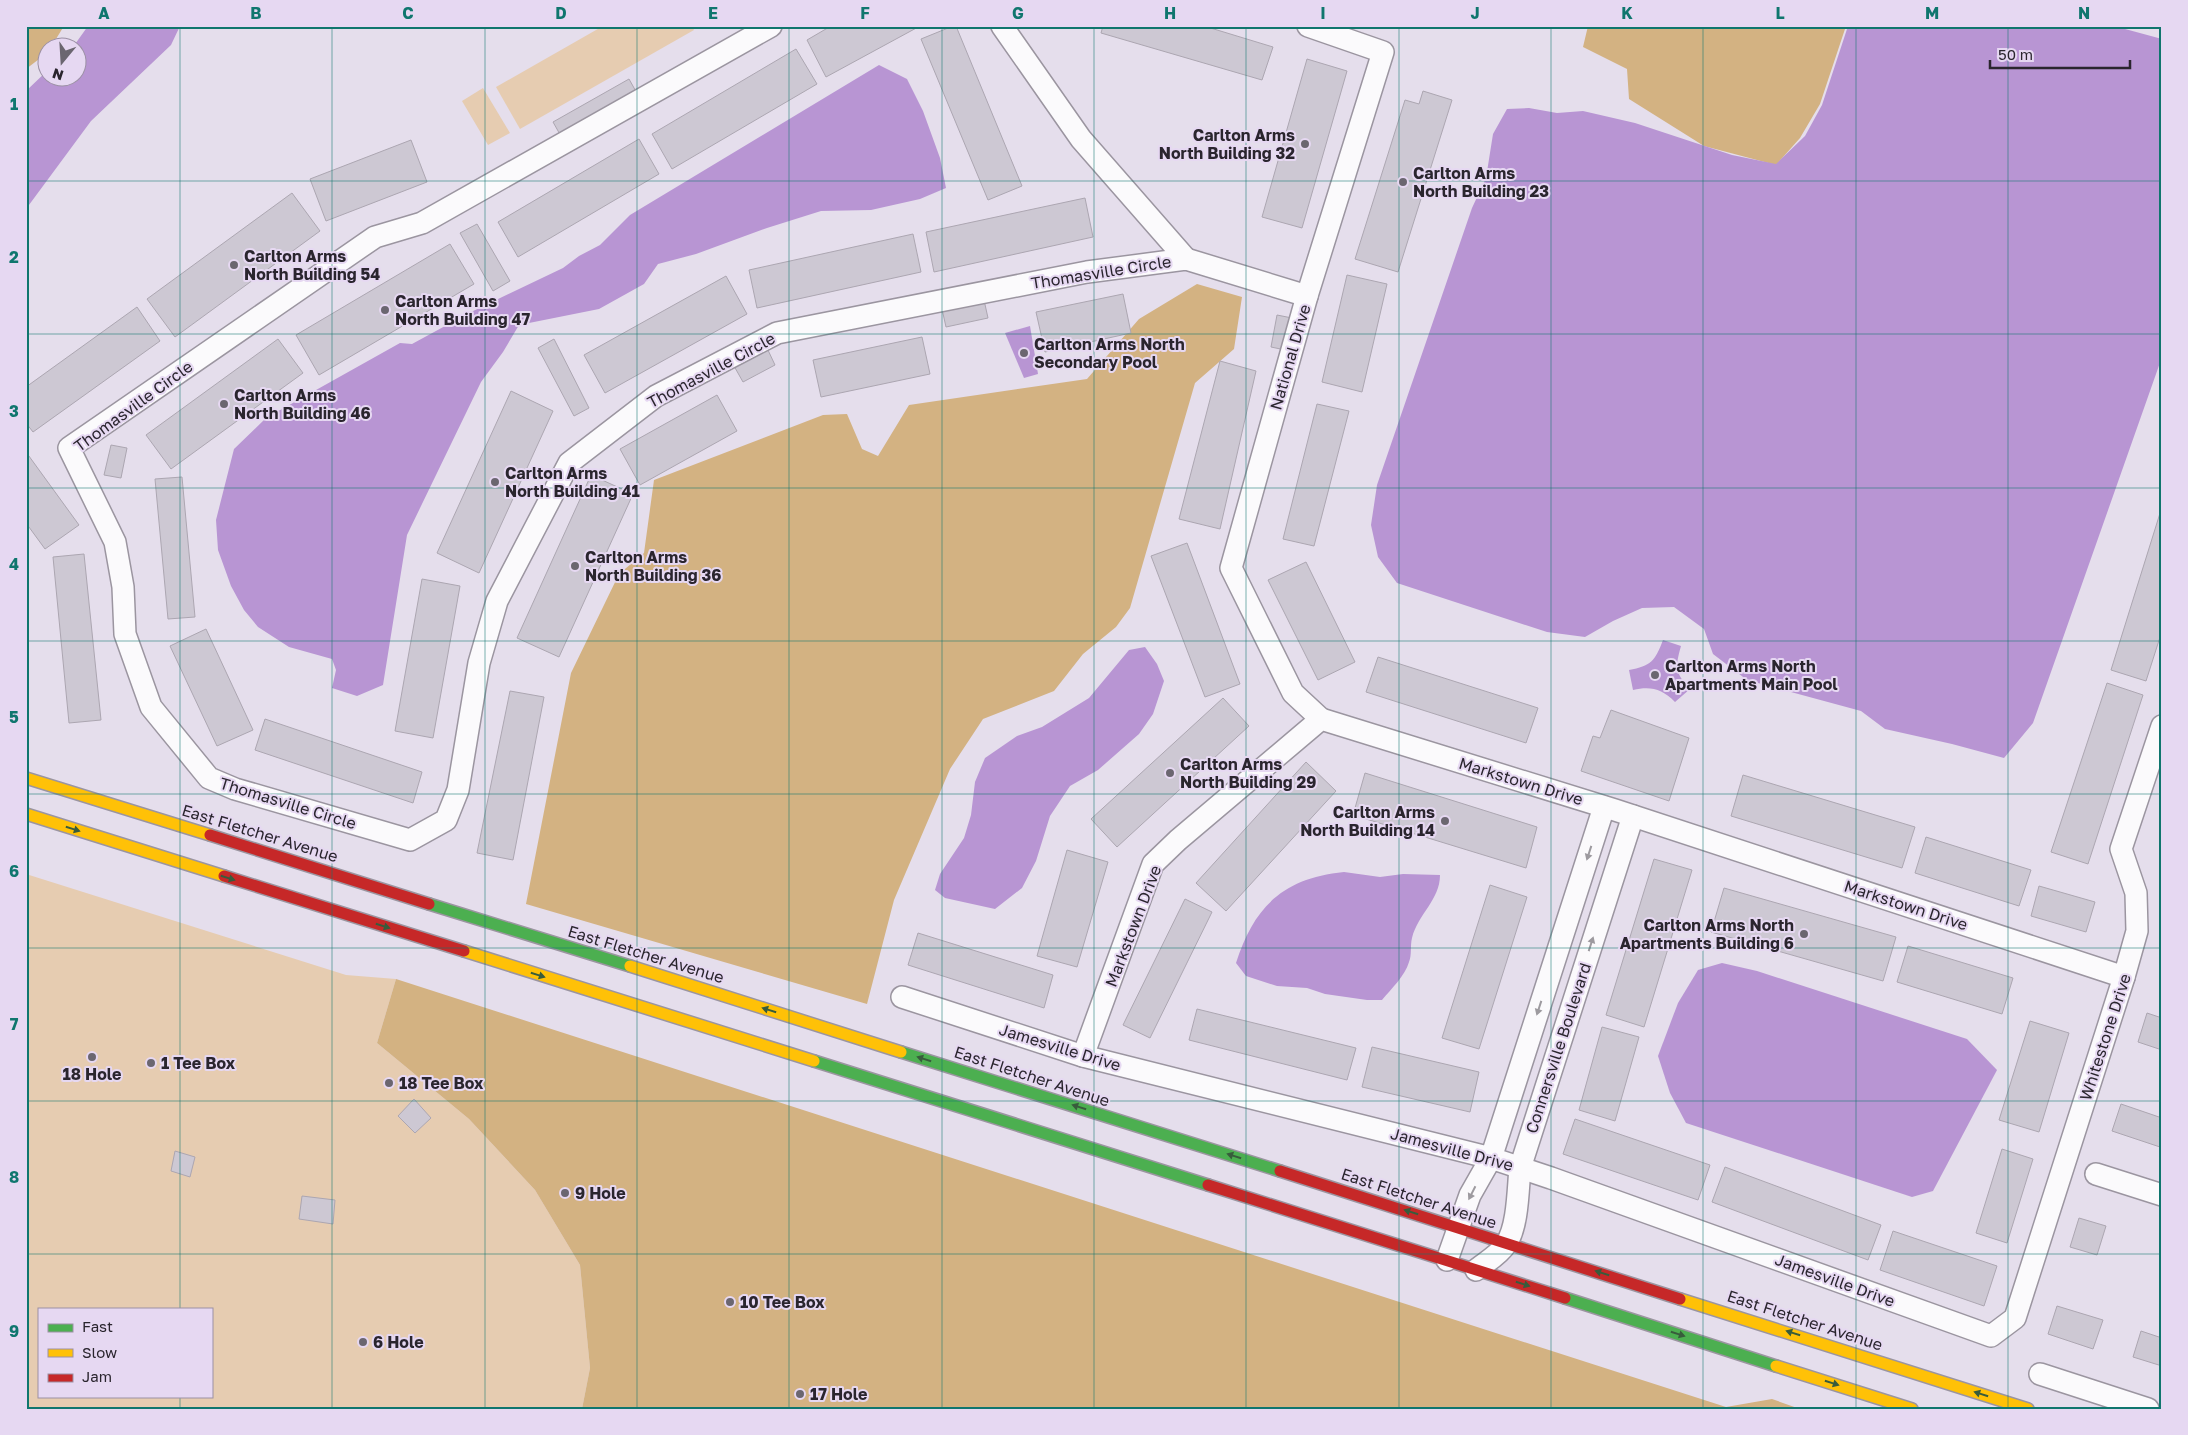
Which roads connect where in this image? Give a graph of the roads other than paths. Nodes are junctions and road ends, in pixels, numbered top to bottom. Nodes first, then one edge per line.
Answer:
1 (771, 26) edge
2 (1002, 26) edge
3 (1308, 26) edge
4 (1186, 259) junction
5 (1307, 296) junction
6 (1321, 719) junction
7 (2162, 726) edge
8 (26, 778) edge
9 (1604, 806) junction
10 (26, 814) edge
11 (1632, 816) junction
12 (2124, 977) junction
13 (902, 997) dead end
14 (1083, 1056) junction
15 (1490, 1158) junction
16 (1520, 1168) junction
17 (2096, 1174) dead end
18 (2162, 1195) edge
19 (1457, 1227) junction
20 (1507, 1243) junction
21 (1447, 1260) junction
22 (1476, 1270) junction
23 (1991, 1336) joint
24 (2040, 1374) dead end
25 (1912, 1409) edge
26 (2028, 1409) edge
27 (2148, 1409) edge

1 - 4 street, Thomasville Circle
2 - 4 street, Thomasville Circle
3 - 5 street, National Drive
4 - 5 street, Thomasville Circle
5 - 6 street, National Drive
6 - 9 street, Markstown Drive
6 - 14 street, Markstown Drive
7 - 12 street, Whitestone Drive
19 -> 8 main road, East Fletcher Avenue
9 - 11 street, Markstown Drive
9 -> 15 street, Connersville Boulevard
10 -> 21 main road
11 - 12 street, Markstown Drive
16 -> 11 street, Connersville Boulevard
12 - 23 street, Whitestone Drive
13 - 14 street, Jamesville Drive
14 - 15 street, Jamesville Drive
15 - 16 street, Jamesville Drive
15 -> 19 street, Connersville Boulevard
16 - 20 street, Connersville Boulevard
16 - 23 street, Jamesville Drive
17 - 18 street
19 - 20 main road, East Fletcher Avenue
19 - 21 street, Connersville Boulevard
20 - 22 street, Connersville Boulevard
26 -> 20 main road, East Fletcher Avenue
21 - 22 main road
22 -> 25 main road
24 - 27 street

